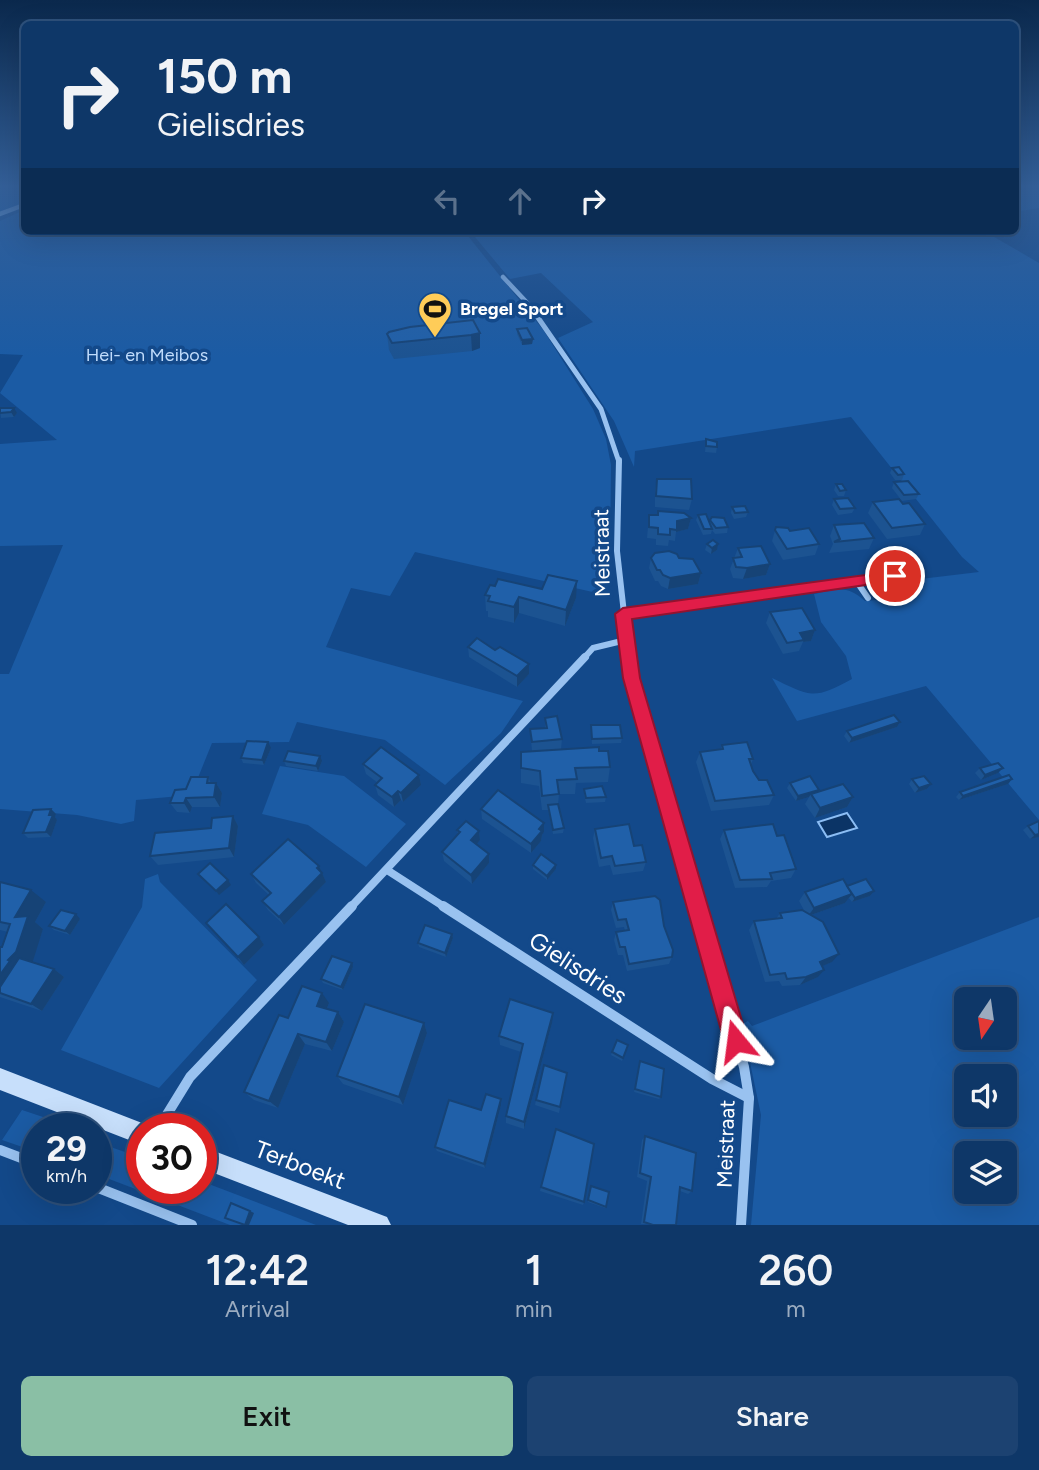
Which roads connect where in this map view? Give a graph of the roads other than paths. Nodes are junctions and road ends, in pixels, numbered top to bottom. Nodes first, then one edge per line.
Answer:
1 (503, 277) dead end
2 (895, 576) dead end
3 (857, 582) junction
4 (868, 598) dead end
5 (623, 614) junction
6 (626, 640) junction
7 (387, 870) junction
8 (0, 1079) edge
9 (749, 1098) junction
10 (168, 1113) edge
11 (126, 1128) edge
12 (0, 1150) edge
13 (21, 1158) edge
14 (217, 1163) edge
15 (112, 1193) edge
16 (192, 1225) edge
17 (379, 1225) edge
18 (741, 1225) edge

1 - 5 street, Meistraat
2 - 3 street
3 - 4 street
3 - 5 street
5 - 6 street, Meistraat
6 - 7 street
6 - 9 street, Meistraat
7 - 9 street, Gielisdries
7 - 10 street
8 - 11 main road
9 - 18 street, Meistraat
12 - 13 street
14 - 17 main road, Terboekt
15 - 16 street

